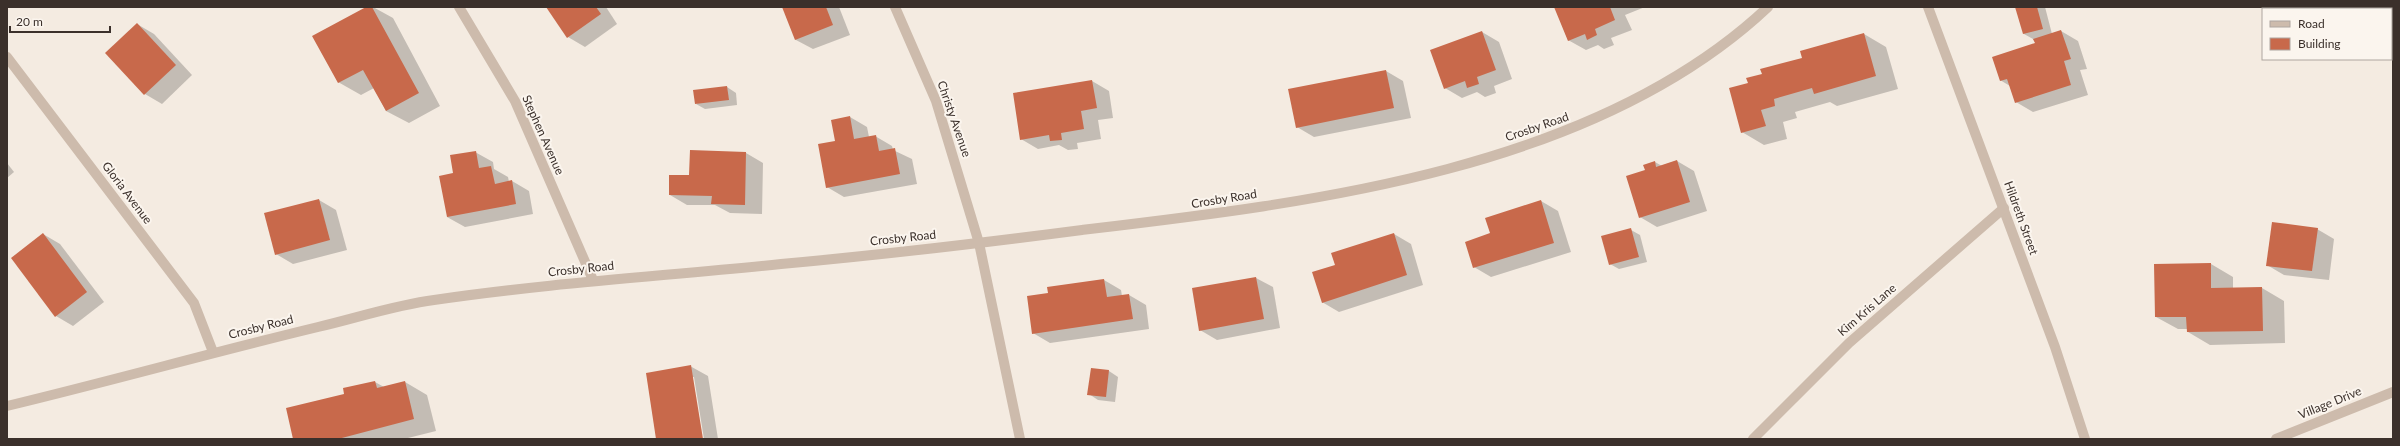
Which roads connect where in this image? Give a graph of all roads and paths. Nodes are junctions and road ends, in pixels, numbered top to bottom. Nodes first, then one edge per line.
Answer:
1 (459, 7) edge
2 (895, 7) edge
3 (1768, 7) edge
4 (1928, 7) edge
5 (7, 57) edge
6 (2004, 208) junction
7 (979, 243) junction
8 (593, 280) junction
9 (213, 352) junction
10 (2393, 392) edge
11 (7, 406) edge
12 (1020, 439) edge
13 (1753, 439) edge
14 (2085, 439) edge
15 (2276, 439) edge

1 - 8 street, Stephen Avenue
2 - 7 street, Christy Avenue
3 - 7 street, Crosby Road
4 - 6 street, Hildreth Street
5 - 9 street, Gloria Avenue
6 - 13 street, Kim Kris Lane
6 - 14 street, Hildreth Street
7 - 8 street, Crosby Road
7 - 12 street, Christy Avenue
8 - 9 street, Crosby Road
9 - 11 street, Crosby Road
10 - 15 street, Village Drive

